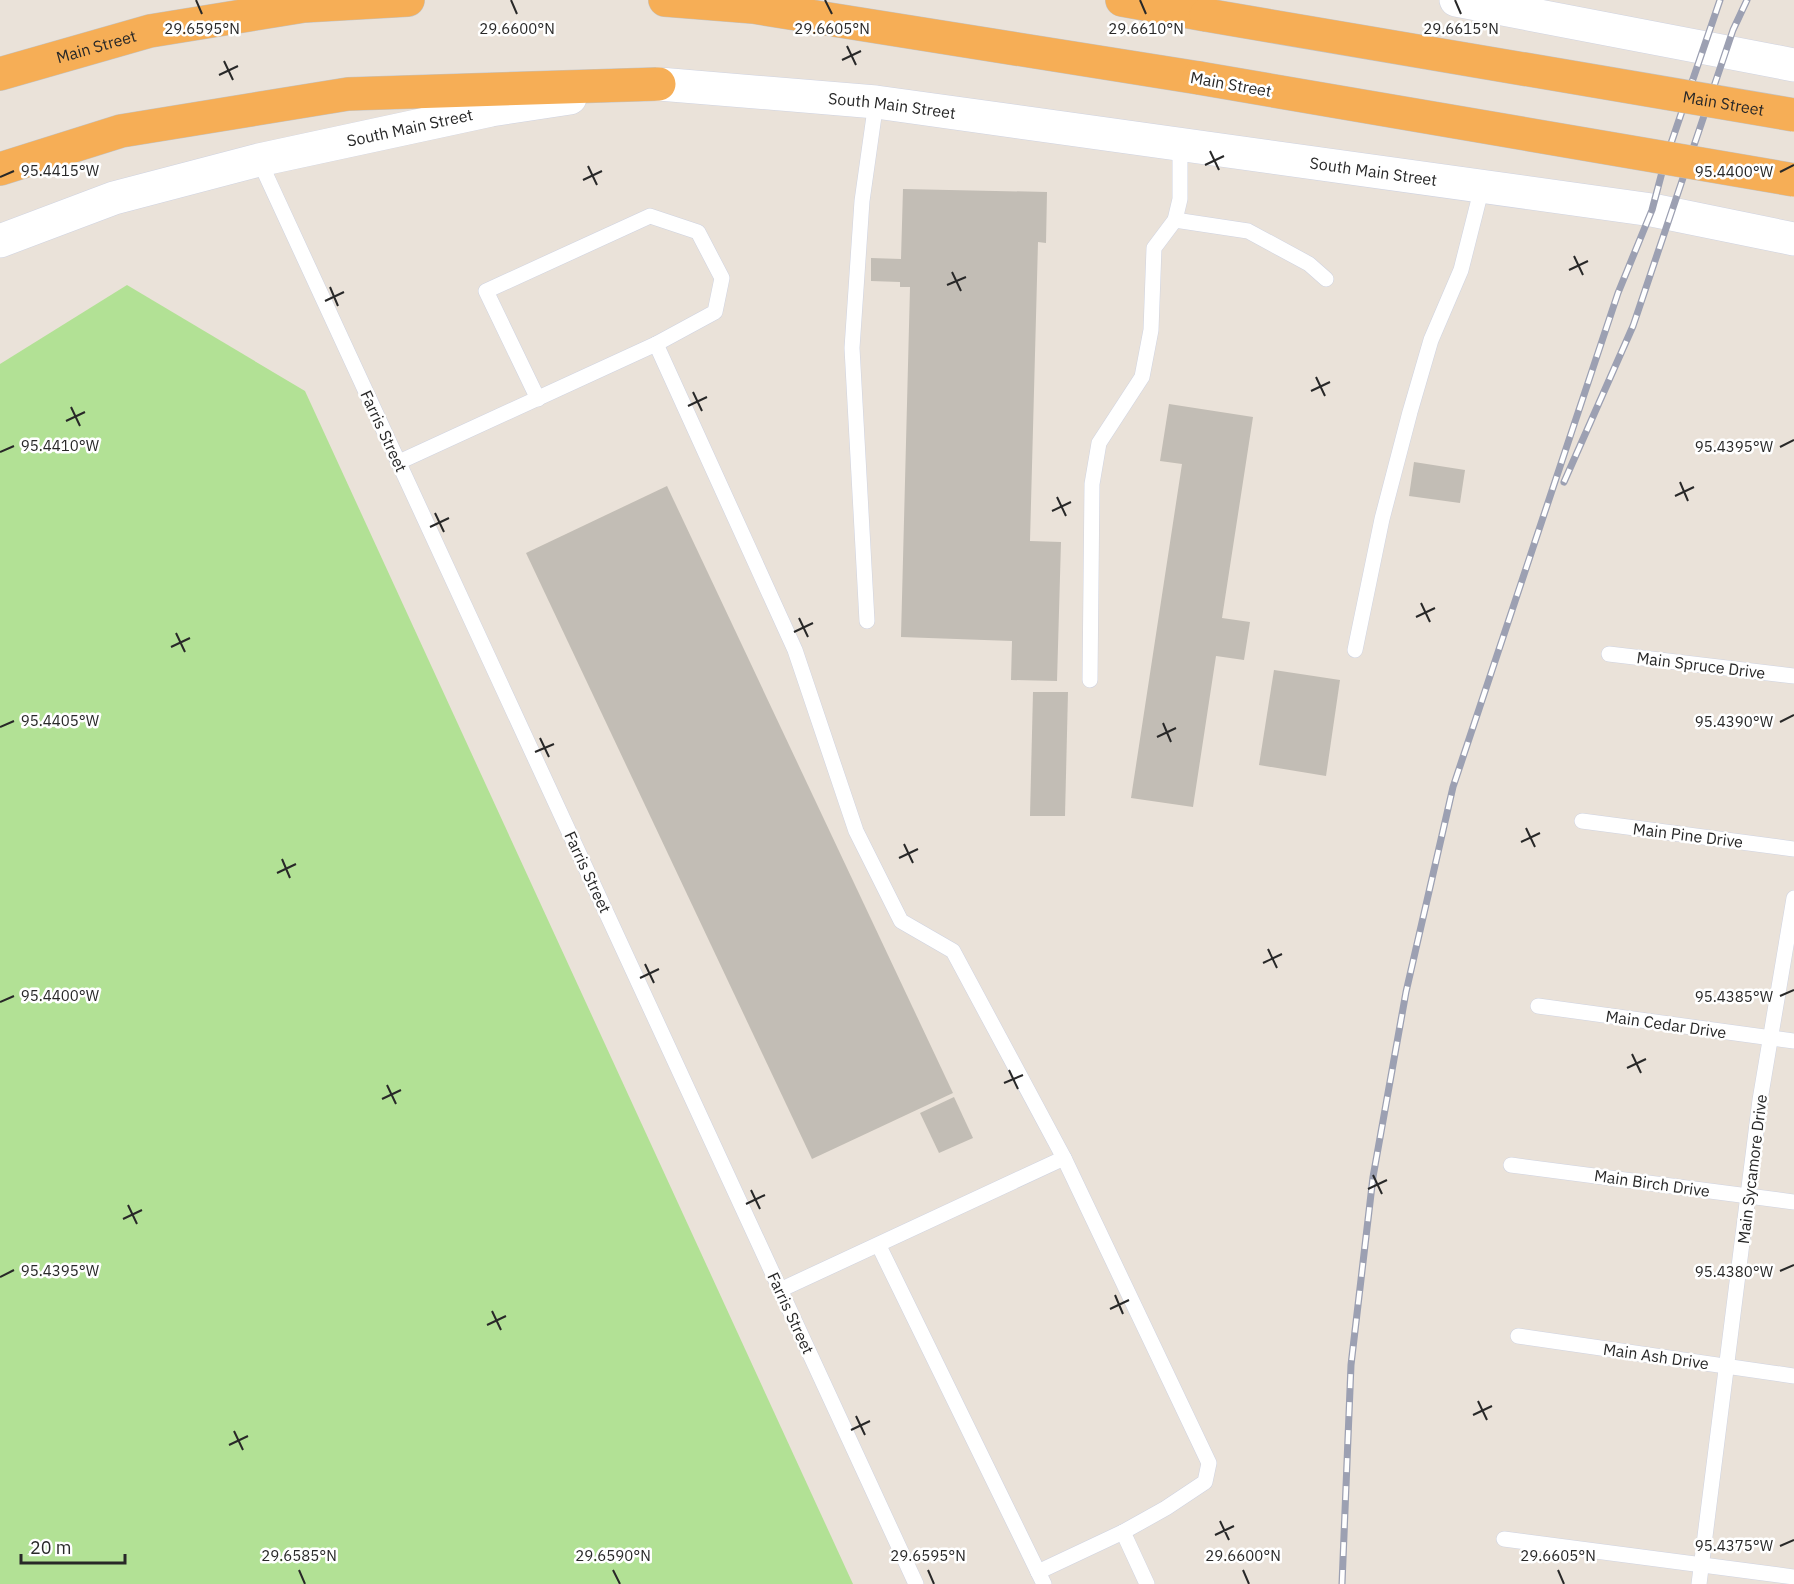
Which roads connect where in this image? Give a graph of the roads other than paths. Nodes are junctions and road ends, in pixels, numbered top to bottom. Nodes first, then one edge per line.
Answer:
1 (408, 0) edge
2 (666, 0) edge
3 (1122, 0) edge
4 (1456, 0) edge
5 (1794, 64) edge
6 (0, 74) edge
7 (659, 84) junction
8 (876, 102) junction
9 (1794, 115) edge
10 (1180, 145) junction
11 (259, 160) junction
12 (0, 169) edge
13 (1794, 180) edge
14 (1482, 187) junction
15 (1175, 220) junction
16 (1794, 239) edge
17 (0, 241) edge
18 (1326, 279) dead end
19 (656, 344) junction
20 (538, 399) junction
21 (399, 462) junction
22 (867, 621) dead end
23 (1355, 650) dead end
24 (1609, 654) dead end
25 (1794, 676) edge
26 (1090, 680) dead end
27 (1582, 821) dead end
28 (1794, 849) edge
29 (1794, 898) edge
30 (1538, 1006) dead end
31 (1771, 1038) junction
32 (1794, 1041) edge
33 (1064, 1158) junction
34 (1511, 1165) dead end
35 (1748, 1196) junction
36 (1794, 1202) edge
37 (879, 1246) junction
38 (780, 1290) junction
39 (1518, 1336) dead end
40 (1726, 1366) junction
41 (1794, 1376) edge
42 (1123, 1532) junction
43 (1504, 1539) dead end
44 (1701, 1564) junction
45 (1794, 1577) edge
46 (1041, 1578) edge
47 (916, 1584) edge
48 (1147, 1584) edge
49 (1699, 1584) edge

1 - 6 highway, Main Street
2 - 13 highway, Main Street, bridge
3 - 9 highway, Main Street, bridge
4 - 5 main road
7 - 8 main road, South Main Street
7 - 11 main road, South Main Street
7 - 12 highway
8 - 10 main road, South Main Street
8 - 22 lane
10 - 14 main road, South Main Street
10 - 15 lane
11 - 17 main road, South Main Street
11 - 21 lane, Farris Street
14 - 16 main road, South Main Street
14 - 23 lane
15 - 18 lane
15 - 26 lane
19 - 20 lane
19 - 20 lane
19 - 33 lane
20 - 21 lane
21 - 38 lane, Farris Street
24 - 25 lane, Main Spruce Drive
27 - 28 lane, Main Pine Drive
29 - 31 lane, Main Sycamore Drive
30 - 31 lane, Main Cedar Drive
31 - 32 lane, Main Cedar Drive
31 - 35 lane, Main Sycamore Drive
33 - 37 lane
33 - 42 lane
34 - 35 lane, Main Birch Drive
35 - 36 lane, Main Birch Drive
35 - 40 lane, Main Sycamore Drive
37 - 38 lane
37 - 46 lane
38 - 47 lane, Farris Street
39 - 40 lane, Main Ash Drive
40 - 41 lane, Main Ash Drive
40 - 44 lane, Main Sycamore Drive
42 - 46 lane
42 - 48 lane
43 - 44 lane
44 - 45 lane
44 - 49 lane, Main Sycamore Drive

